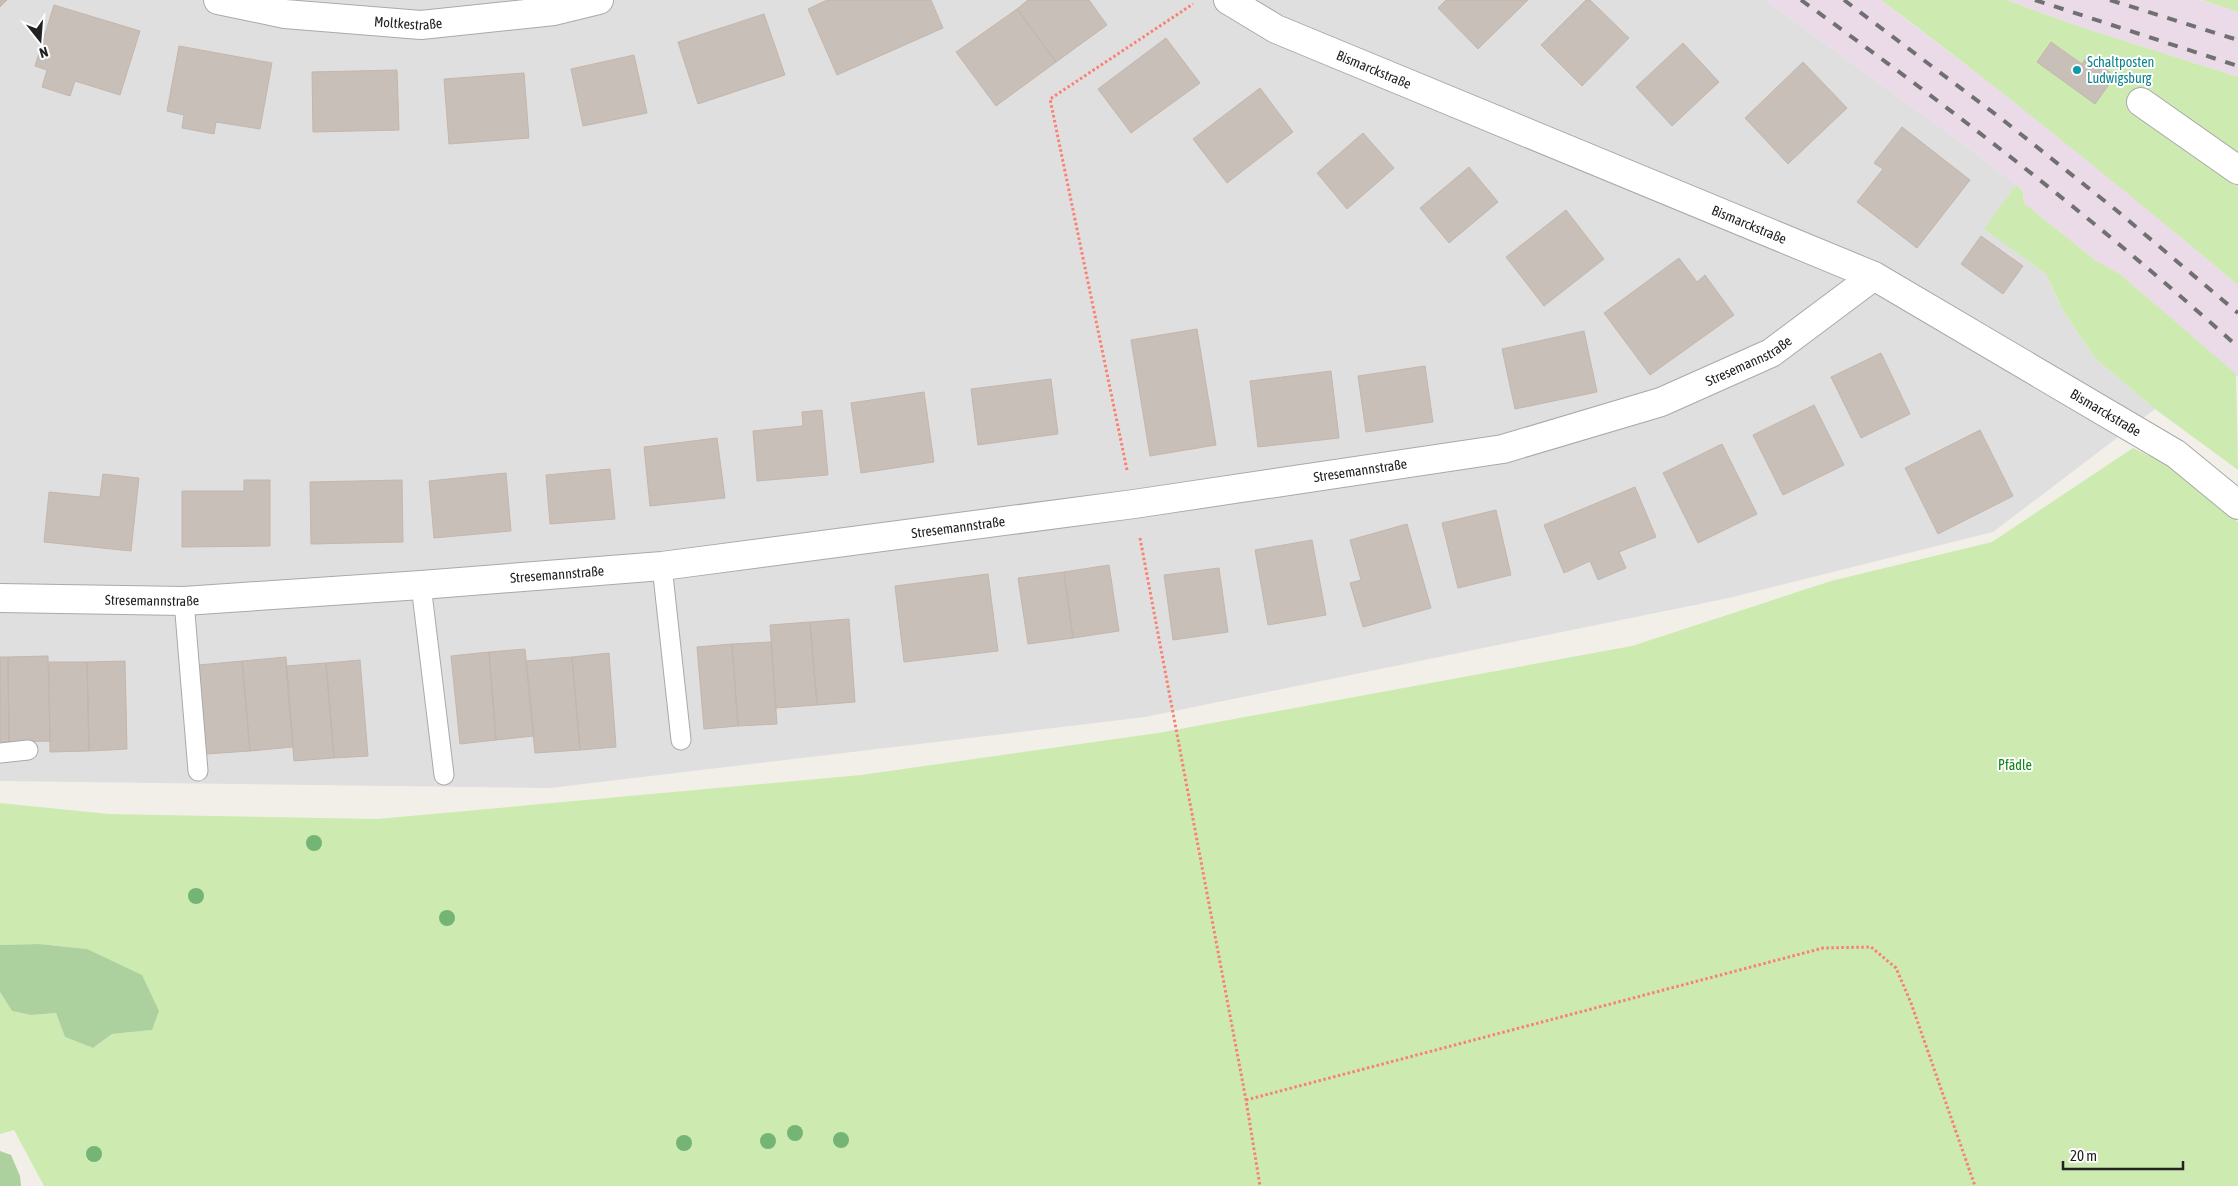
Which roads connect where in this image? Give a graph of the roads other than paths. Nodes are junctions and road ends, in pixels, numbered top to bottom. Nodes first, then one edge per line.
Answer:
1 (218, 0) edge
2 (600, 0) edge
3 (1228, 0) edge
4 (2141, 102) dead end
5 (2238, 170) edge
6 (1874, 276) junction
7 (2238, 505) edge
8 (662, 566) junction
9 (422, 585) junction
10 (0, 598) edge
11 (184, 600) junction
12 (681, 740) dead end
13 (28, 750) dead end
14 (0, 753) edge
15 (198, 771) dead end
16 (444, 775) dead end

1 - 2 street, Moltkestraße
3 - 6 street, Bismarckstraße
4 - 5 street
6 - 7 street, Bismarckstraße
6 - 8 street, Stresemannstraße
8 - 9 street, Stresemannstraße
8 - 12 lane
9 - 11 street, Stresemannstraße
9 - 16 lane
10 - 11 street, Stresemannstraße
11 - 15 lane
13 - 14 lane

